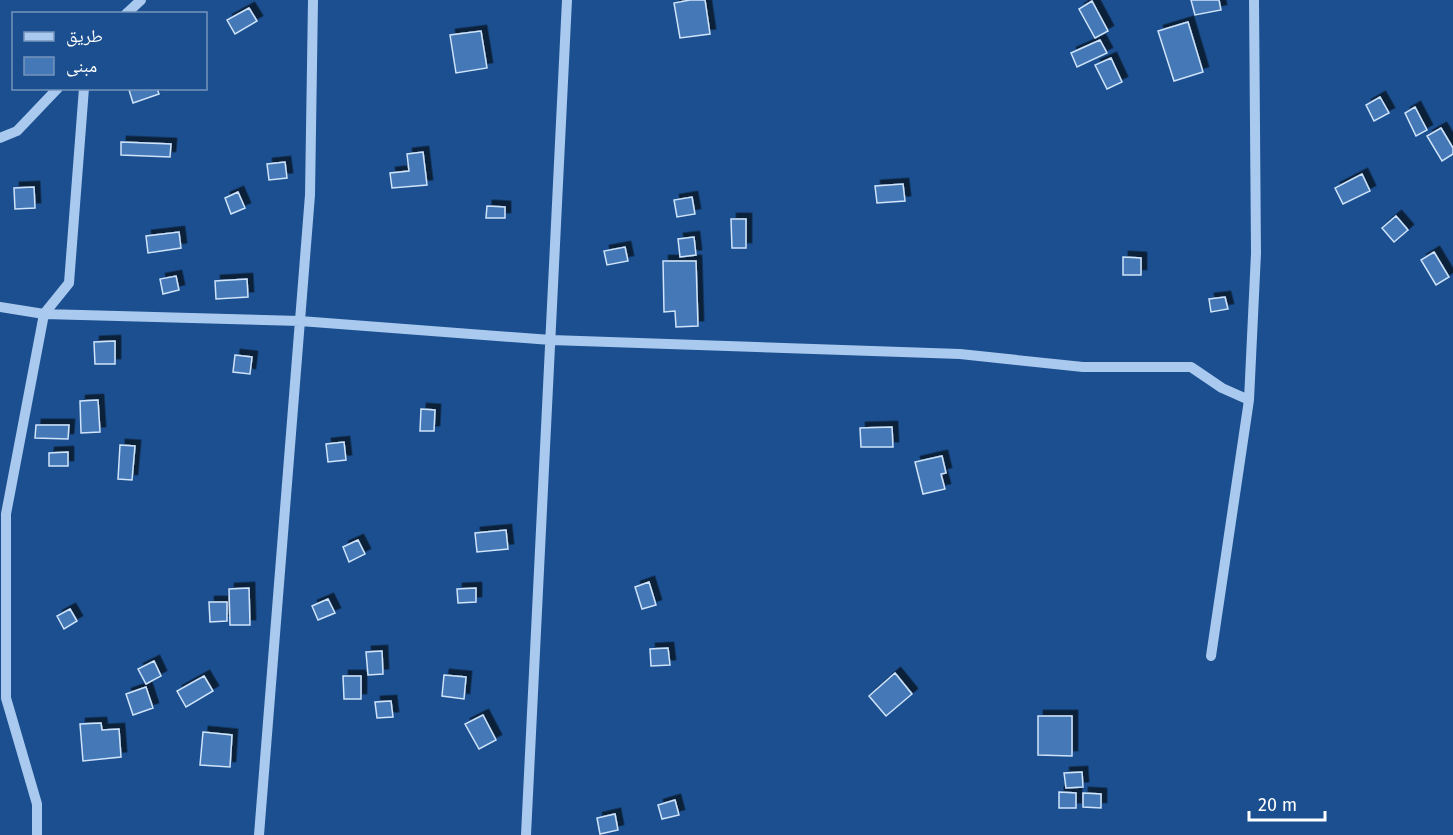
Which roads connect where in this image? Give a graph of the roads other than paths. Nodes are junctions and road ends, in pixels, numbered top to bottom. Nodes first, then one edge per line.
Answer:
1 (141, 0) edge
2 (313, 0) edge
3 (567, 0) edge
4 (1254, 0) edge
5 (128, 12) edge
6 (56, 90) edge
7 (84, 90) edge
8 (0, 138) edge
9 (0, 307) edge
10 (44, 314) junction
11 (300, 321) junction
12 (551, 340) junction
13 (1248, 400) junction
14 (1211, 656) dead end
15 (3, 700) edge
16 (37, 835) edge
17 (259, 835) edge
18 (526, 835) edge

1 - 5 street
2 - 11 street
3 - 12 street
4 - 13 street
6 - 8 street
7 - 10 street
9 - 10 street
10 - 11 street
10 - 15 street
11 - 12 street
11 - 17 street
12 - 13 street
12 - 18 street
13 - 14 street
15 - 16 street

